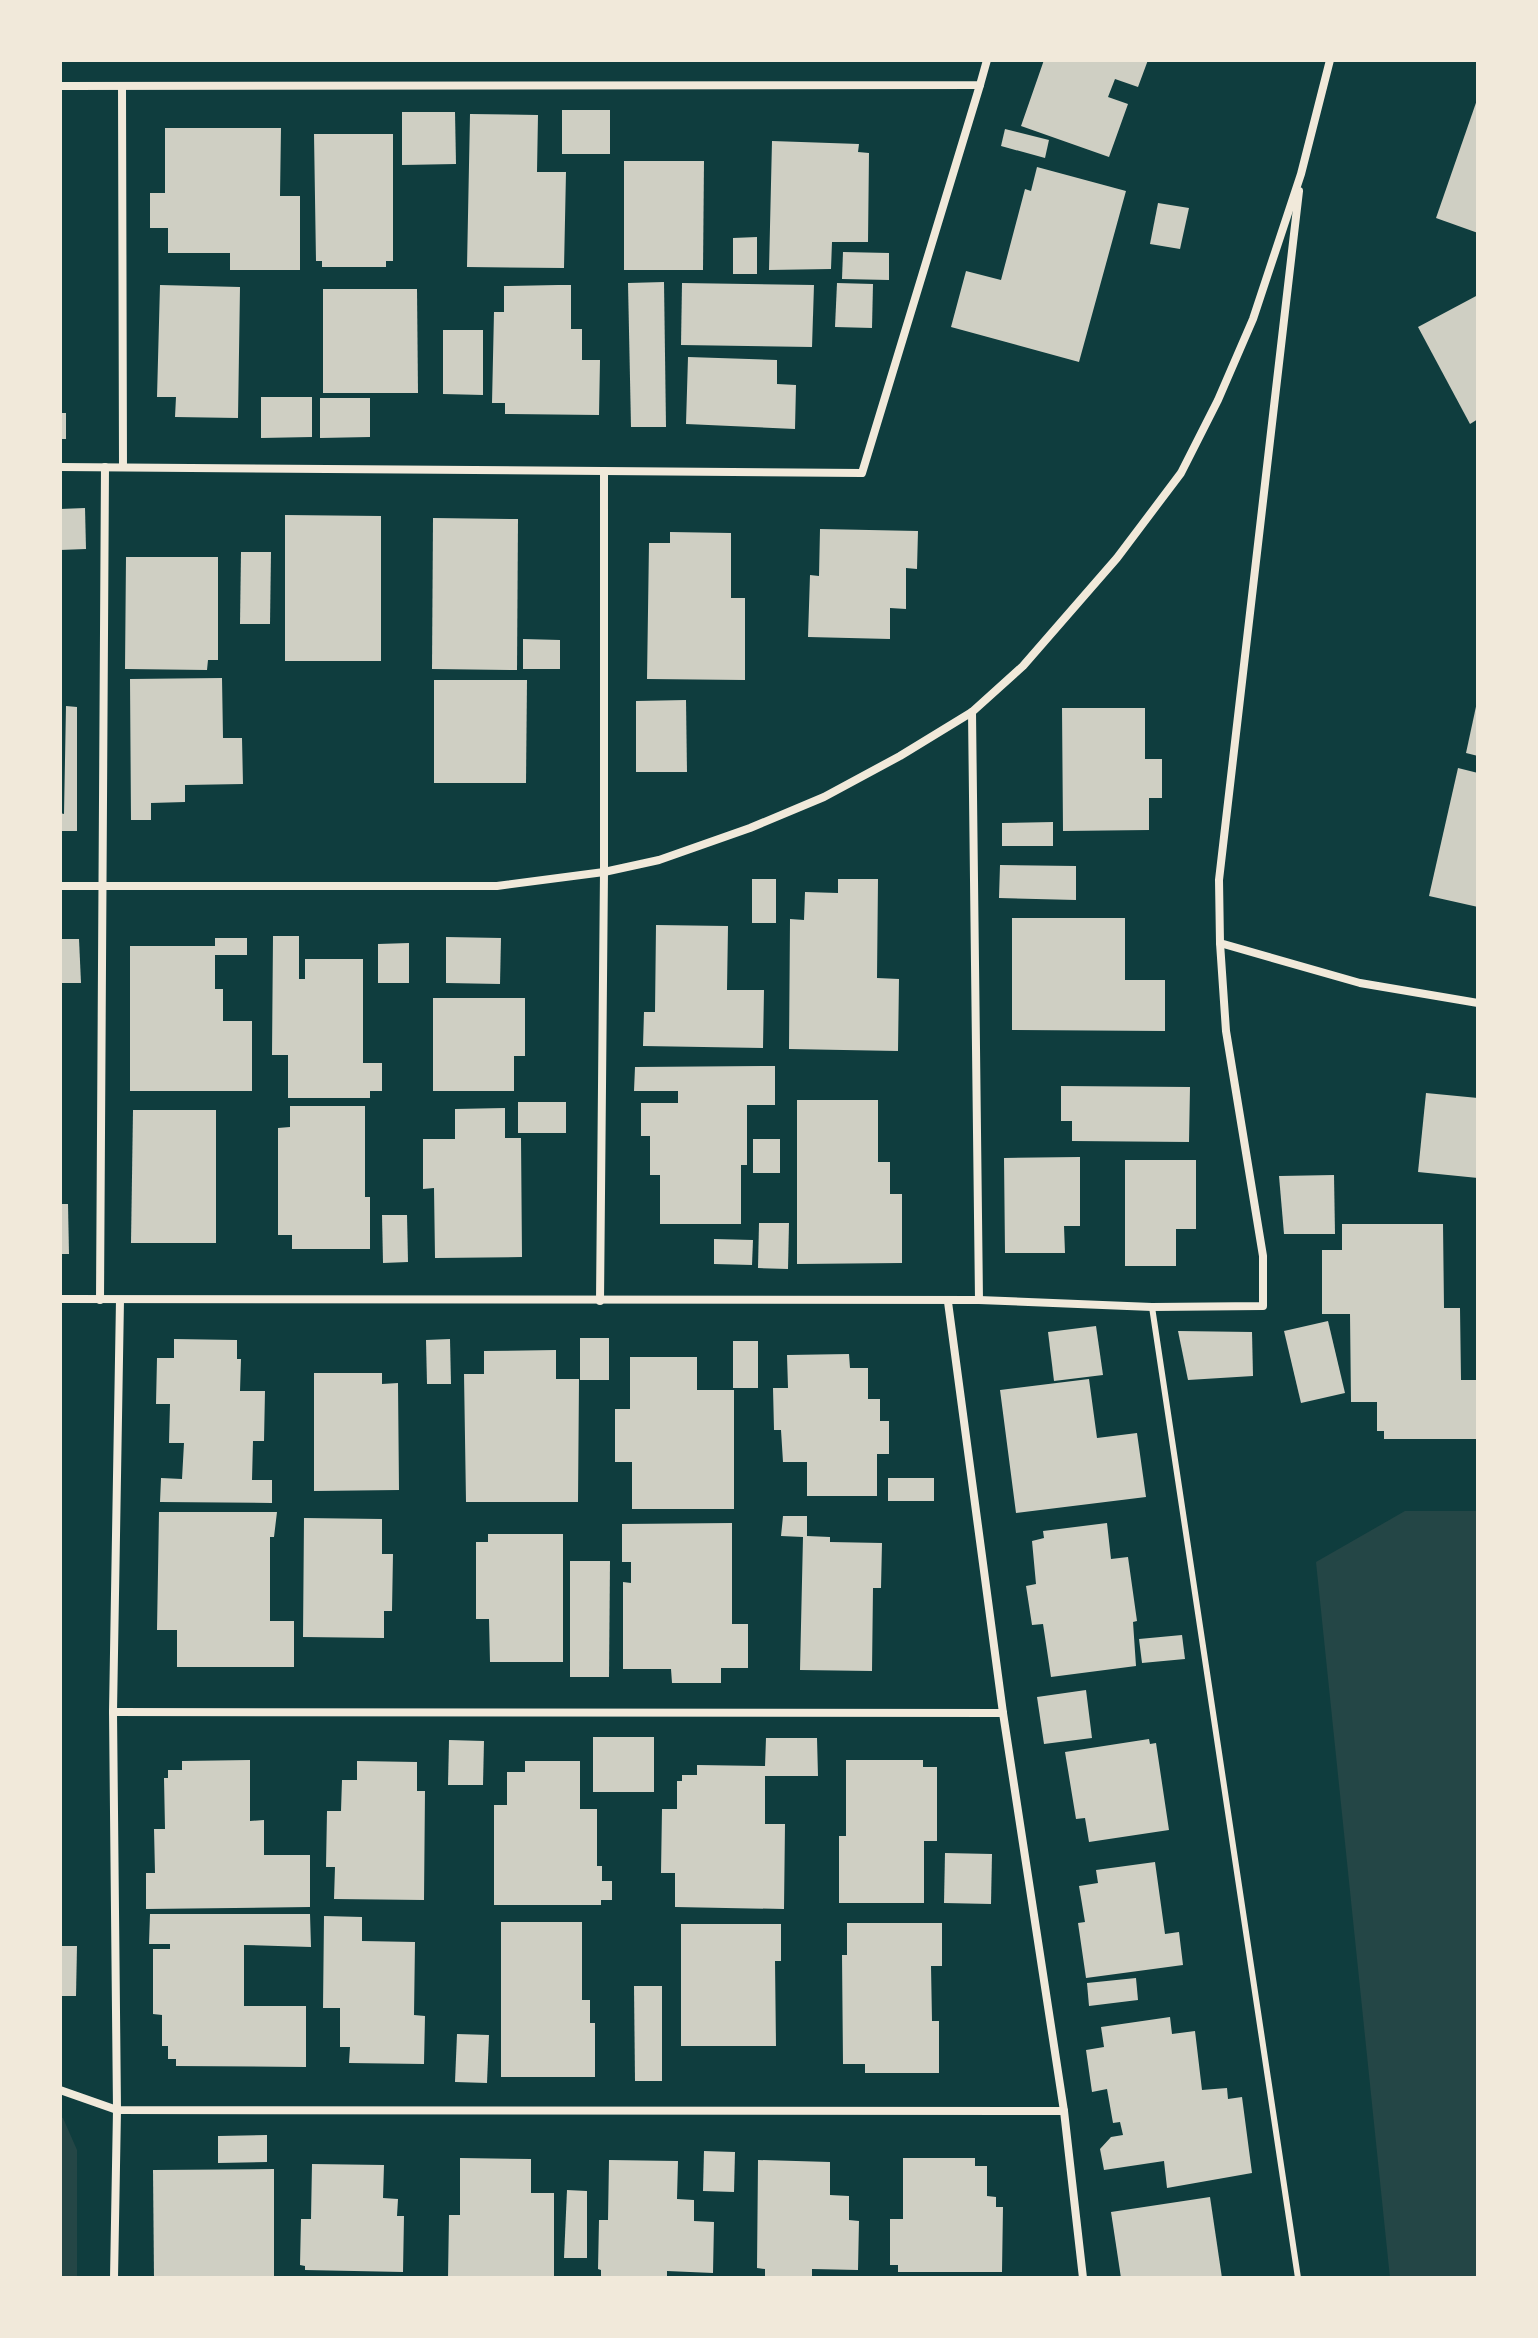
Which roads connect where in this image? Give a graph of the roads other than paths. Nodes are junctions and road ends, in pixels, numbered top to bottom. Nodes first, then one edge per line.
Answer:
1 (987, 60) edge
2 (1330, 60) edge
3 (980, 85) junction
4 (60, 86) edge
5 (122, 86) junction
6 (1301, 174) junction
7 (60, 467) edge
8 (105, 467) junction
9 (123, 467) junction
10 (604, 471) junction
11 (972, 712) junction
12 (604, 872) junction
13 (60, 886) edge
14 (103, 886) junction
15 (1220, 943) junction
16 (1478, 1003) edge
17 (60, 1299) edge
18 (100, 1300) junction
19 (120, 1300) junction
20 (979, 1300) junction
21 (600, 1301) junction
22 (948, 1302) junction
23 (1152, 1307) junction
24 (113, 1712) junction
25 (1003, 1713) junction
26 (60, 2090) edge
27 (117, 2110) junction
28 (1064, 2111) junction
29 (114, 2278) edge
30 (1083, 2278) edge
31 (1298, 2278) edge

1 - 3 street
2 - 6 street
3 - 5 street
3 - 10 street
4 - 5 street
5 - 9 street
6 - 11 street
6 - 15 street
7 - 8 street
8 - 9 street
8 - 14 street
9 - 10 street
10 - 12 street
11 - 12 street
11 - 20 street
12 - 14 street
12 - 21 street
13 - 14 street
14 - 18 street
15 - 16 street
15 - 23 street
17 - 18 street
18 - 19 street
19 - 21 street
19 - 24 street
20 - 22 street
20 - 23 street
21 - 22 street
22 - 25 street
23 - 31 lane
24 - 25 street
24 - 27 street
25 - 28 street
26 - 27 street
27 - 28 street
27 - 29 street
28 - 30 street

